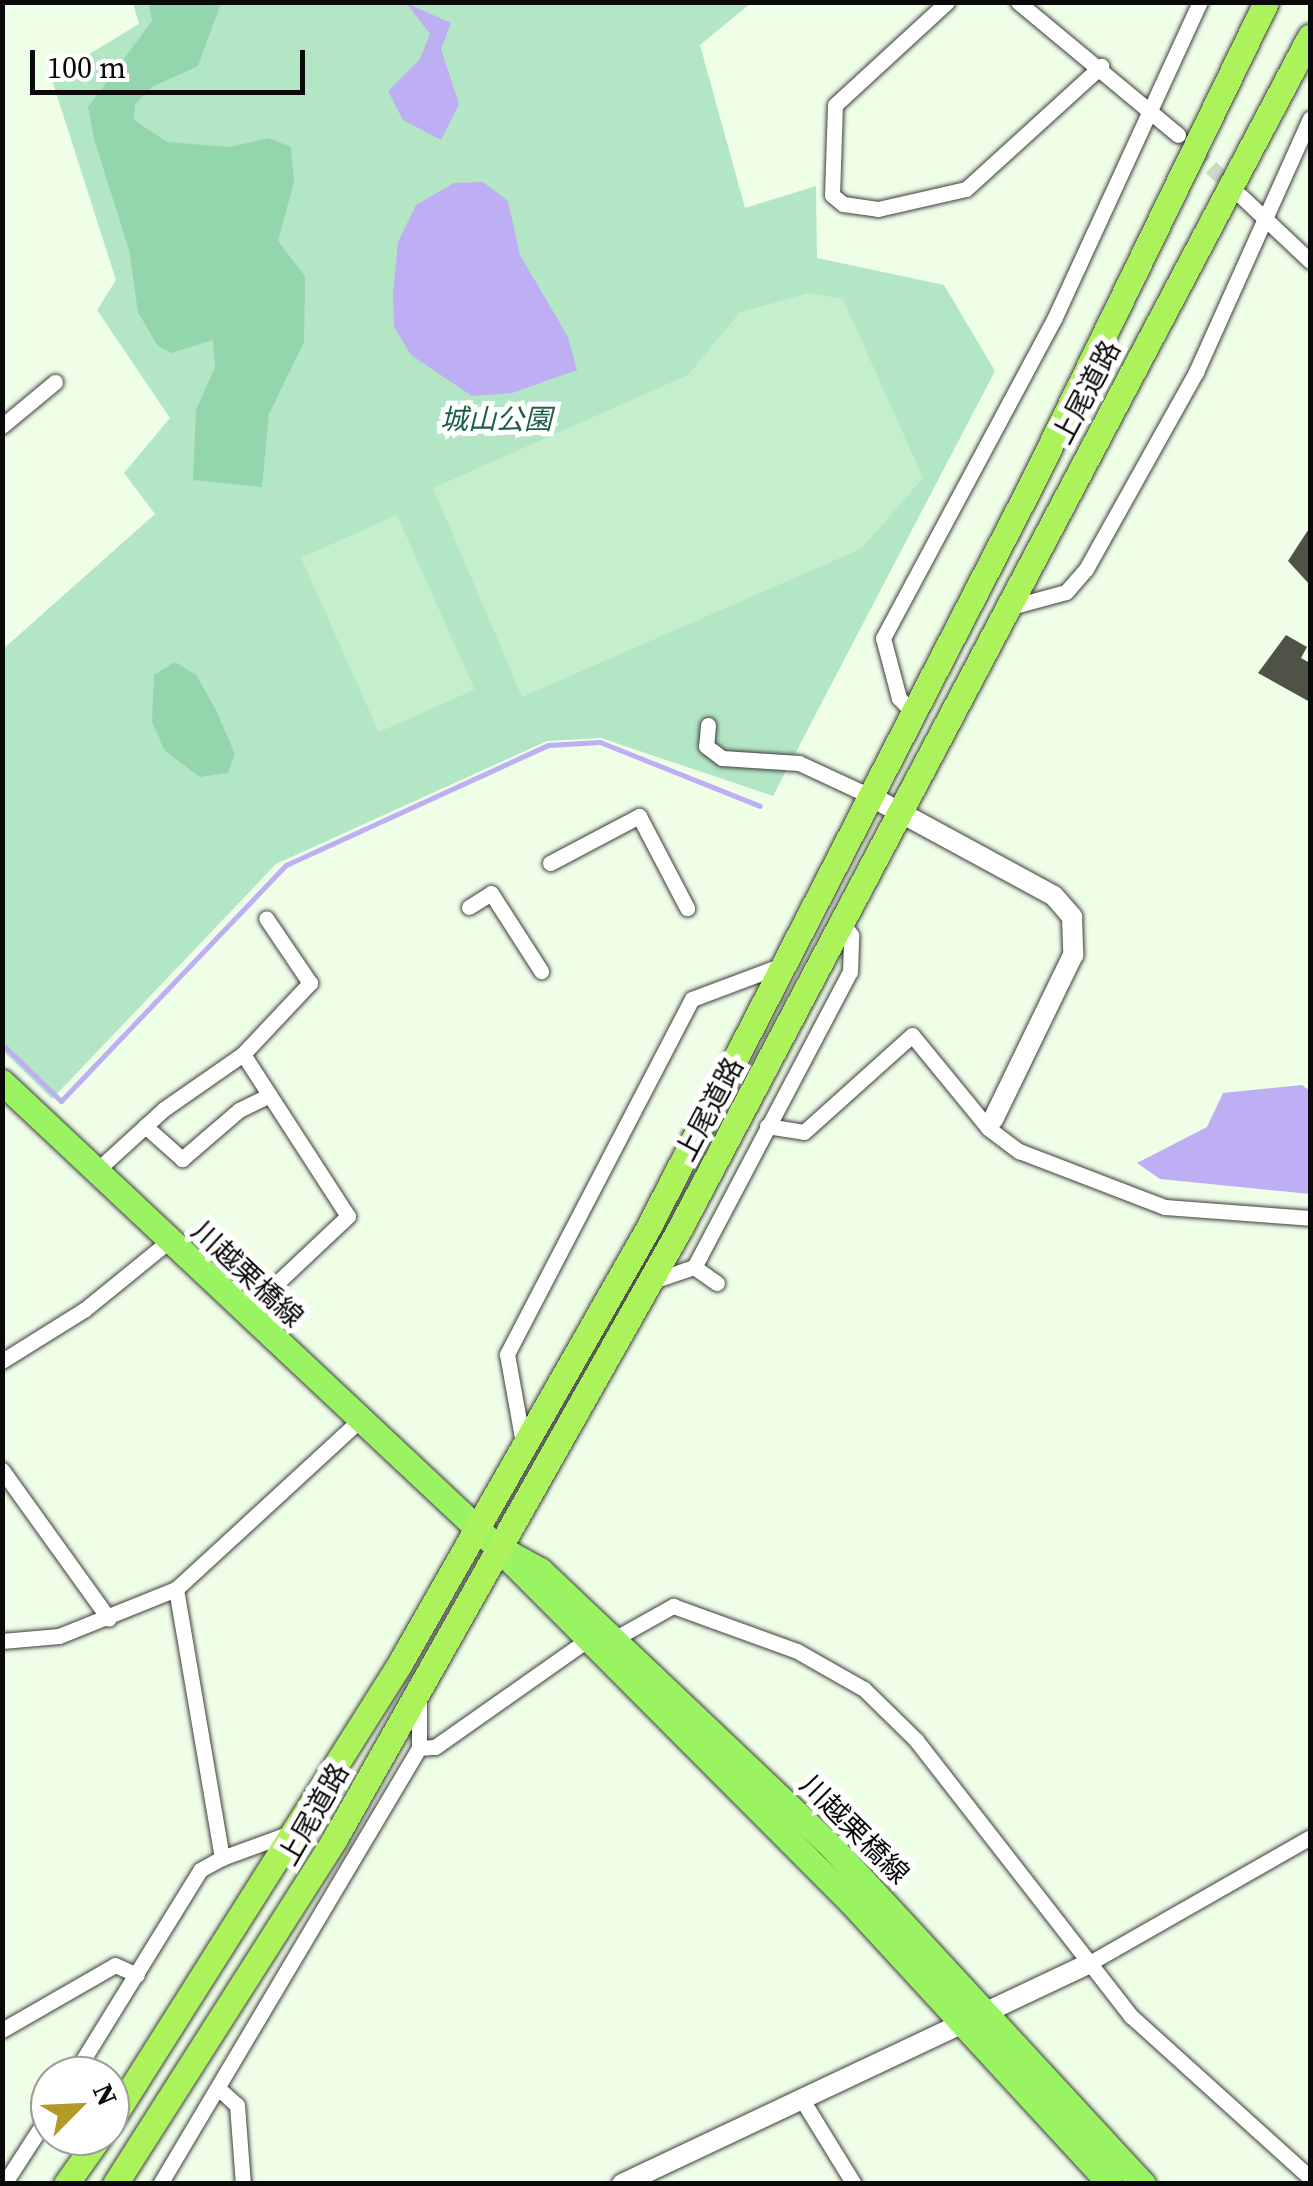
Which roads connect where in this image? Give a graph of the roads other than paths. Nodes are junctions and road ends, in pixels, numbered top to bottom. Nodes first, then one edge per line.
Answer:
1 (1018, 2) edge
2 (1200, 2) edge
3 (1266, 2) edge
4 (938, 5) edge
5 (1310, 36) edge
6 (1102, 66) junction
7 (1150, 109) junction
8 (1310, 118) edge
9 (1178, 136) tunnel mouth
10 (1242, 196) tunnel mouth
11 (1265, 218) junction
12 (1310, 261) edge
13 (55, 382) dead end
14 (2, 426) edge
15 (1007, 608) junction
16 (913, 713) junction
17 (708, 725) dead end
18 (870, 796) junction
19 (897, 809) junction
20 (550, 863) dead end
21 (469, 907) dead end
22 (687, 908) dead end
23 (266, 918) dead end
24 (841, 921) junction
25 (780, 966) junction
26 (541, 971) dead end
27 (243, 1054) junction
28 (2, 1082) edge
29 (270, 1095) junction
30 (993, 1120) dead end
31 (144, 1126) junction
32 (768, 1126) junction
33 (95, 1172) junction
34 (1310, 1218) edge
35 (169, 1241) junction
36 (694, 1267) junction
37 (649, 1282) junction
38 (717, 1282) dead end
39 (245, 1312) junction
40 (2, 1360) edge
41 (360, 1420) junction
42 (522, 1443) junction
43 (2, 1470) edge
44 (476, 1528) junction
45 (498, 1548) junction
46 (176, 1590) junction
47 (109, 1619) junction
48 (614, 1640) junction
49 (2, 1641) edge
50 (586, 1641) junction
51 (419, 1688) junction
52 (419, 1748) junction
53 (298, 1830) junction
54 (1310, 1837) edge
55 (222, 1858) junction
56 (1086, 1965) junction
57 (137, 1975) junction
58 (991, 2011) junction
59 (963, 2023) junction
60 (2, 2030) edge
61 (86, 2056) edge
62 (220, 2089) junction
63 (130, 2091) edge
64 (801, 2098) junction
65 (30, 2144) edge
66 (86, 2156) edge
67 (1310, 2178) edge
68 (4, 2184) edge
69 (66, 2184) edge
70 (114, 2184) edge
71 (160, 2184) edge
72 (244, 2184) edge
73 (622, 2184) edge
74 (854, 2184) edge
75 (1110, 2184) edge
76 (1142, 2184) edge

1 - 6 street
2 - 7 street
3 - 16 highway, 上尾道路
4 - 6 street
5 - 15 highway, 上尾道路
6 - 7 street
7 - 9 street
7 - 16 street
8 - 11 street
10 - 11 street
11 - 12 street
11 - 15 street
13 - 14 street
15 - 19 highway, 上尾道路
16 - 18 highway, 上尾道路
17 - 18 street
18 - 19 street
18 - 25 highway, 上尾道路
19 - 24 highway, 上尾道路
19 - 30 street
20 - 22 street
21 - 26 street
23 - 27 street
24 - 32 street
24 - 37 highway, 上尾道路
25 - 42 highway, 上尾道路
25 - 42 street
27 - 29 street
27 - 31 street
28 - 33 main road, 川越栗橋線
29 - 31 street
29 - 39 street
31 - 33 street
32 - 34 street
32 - 36 street
33 - 35 main road, 川越栗橋線
35 - 39 main road, 川越栗橋線
35 - 40 street
36 - 37 street
36 - 38 street
37 - 45 highway, 上尾道路
39 - 41 main road, 川越栗橋線
41 - 44 main road, 川越栗橋線
41 - 46 street
42 - 44 highway, 上尾道路
43 - 47 street
44 - 45 main road, 川越栗橋線
44 - 53 highway, 上尾道路
45 - 48 main road, 川越栗橋線
45 - 50 main road, 川越栗橋線
45 - 51 highway, 上尾道路
46 - 47 street
46 - 55 street
47 - 49 street
48 - 56 street
48 - 58 main road, 川越栗橋線
50 - 52 street
50 - 59 main road, 川越栗橋線
51 - 52 street
51 - 70 highway, 上尾道路
52 - 62 street
53 - 55 street
53 - 63 highway, 上尾道路
54 - 56 street
55 - 57 street
56 - 58 street
56 - 67 street
57 - 60 street
57 - 61 street
58 - 59 street
58 - 76 main road, 川越栗橋線
59 - 64 street
59 - 75 main road, 川越栗橋線
62 - 71 street
62 - 72 street
64 - 73 street
64 - 74 street
65 - 68 street
66 - 69 highway

